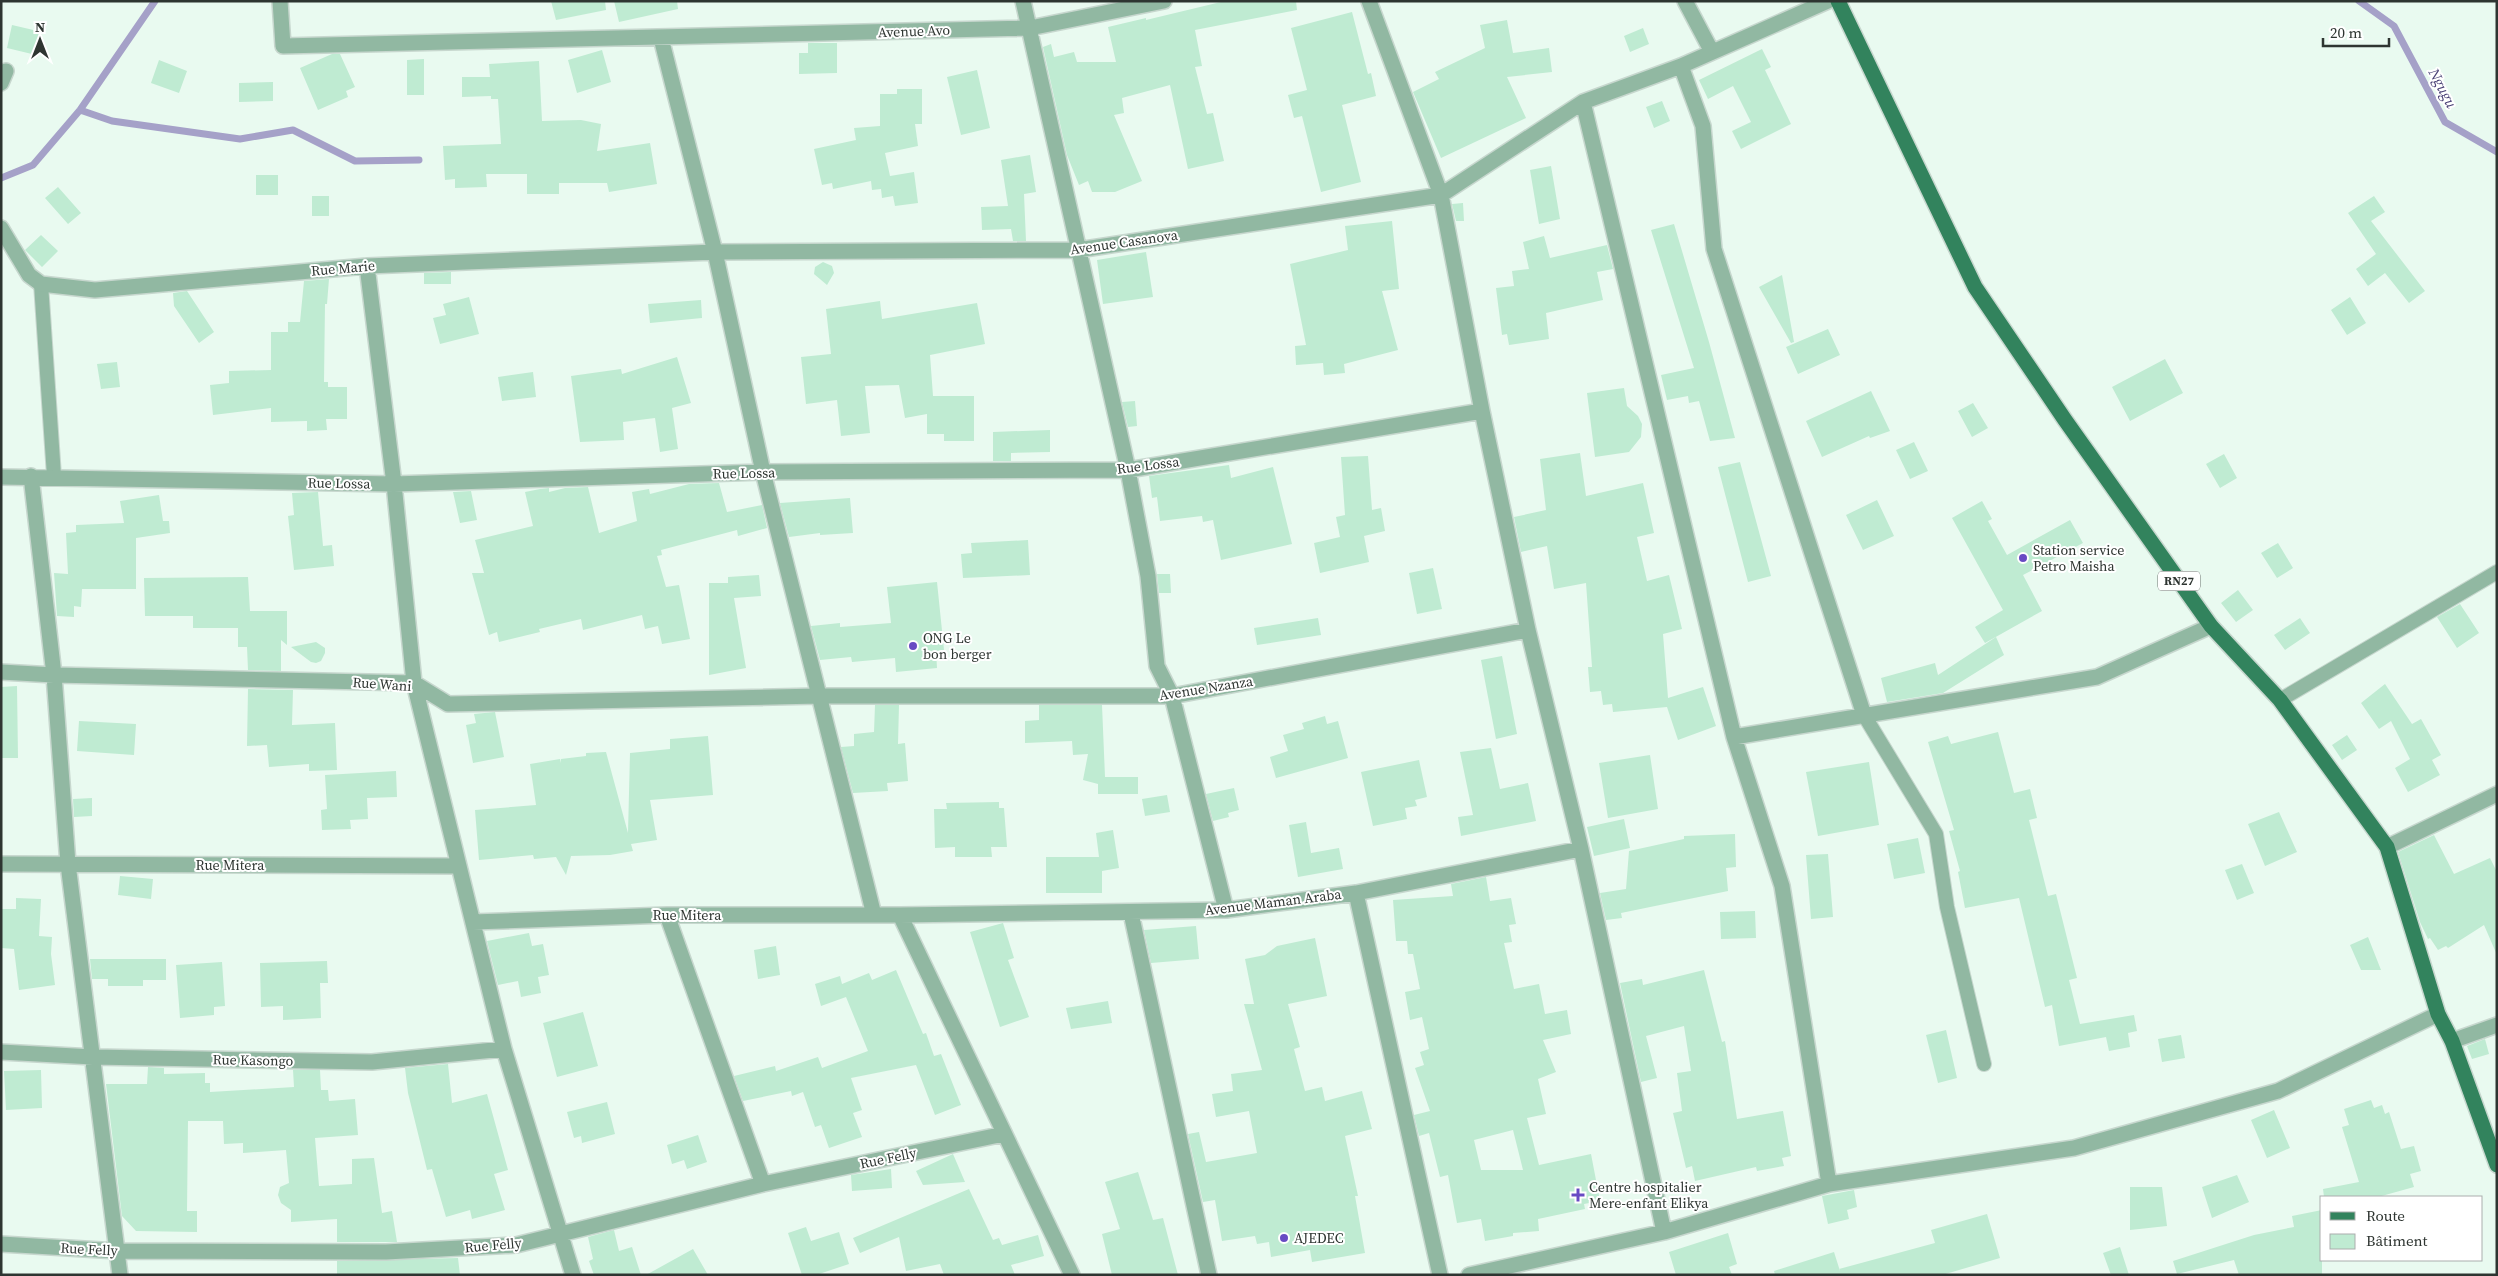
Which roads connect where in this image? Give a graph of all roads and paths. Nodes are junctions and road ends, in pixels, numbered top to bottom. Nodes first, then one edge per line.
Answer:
1 (280, 1) edge
2 (1023, 1) edge
3 (1164, 1) edge
4 (1369, 1) edge
5 (1684, 1) edge
6 (1828, 1) edge
7 (1838, 1) edge
8 (1030, 28) junction
9 (661, 38) junction
10 (1712, 52) junction
11 (1681, 66) junction
12 (1583, 102) junction
13 (1441, 195) junction
14 (1, 228) edge
15 (1078, 250) junction
16 (715, 252) junction
17 (367, 266) junction
18 (41, 284) junction
19 (1482, 411) junction
20 (1128, 470) junction
21 (764, 472) junction
22 (31, 476) junction
23 (54, 476) junction
24 (1, 477) edge
25 (394, 484) junction
26 (2497, 572) edge
27 (2211, 626) junction
28 (1528, 630) junction
29 (1, 672) edge
30 (54, 675) junction
31 (414, 683) junction
32 (819, 696) junction
33 (1172, 696) junction
34 (2280, 700) junction
35 (1864, 715) junction
36 (1734, 737) junction
37 (2497, 794) edge
38 (2387, 847) junction
39 (1582, 849) junction
40 (1, 864) edge
41 (68, 864) junction
42 (459, 866) junction
43 (1356, 893) junction
44 (1226, 910) junction
45 (1131, 913) junction
46 (667, 915) junction
47 (874, 915) junction
48 (900, 915) junction
49 (473, 922) junction
50 (2438, 1014) junction
51 (2497, 1025) edge
52 (2452, 1041) junction
53 (504, 1049) junction
54 (1, 1052) edge
55 (93, 1056) junction
56 (1984, 1064) dead end
57 (1004, 1134) junction
58 (2497, 1166) edge
59 (763, 1184) junction
60 (1829, 1184) junction
61 (1664, 1232) junction
62 (559, 1233) junction
63 (1, 1244) edge
64 (118, 1251) junction
65 (120, 1275) edge
66 (573, 1275) edge
67 (1072, 1275) edge
68 (1210, 1275) edge
69 (1440, 1275) edge
70 (1469, 1275) edge

1 - 9 street, Avenue Avo
2 - 8 street
3 - 8 street, Avenue Avo
4 - 13 street
5 - 10 street
6 - 10 street
7 - 27 main road, RN27
8 - 9 street, Avenue Avo
8 - 15 street
9 - 16 street
10 - 11 street
11 - 12 street
11 - 35 street
12 - 13 street
12 - 36 street
13 - 15 street, Avenue Casanova
13 - 19 street
14 - 18 street
15 - 16 street, Avenue Casanova
15 - 20 street
16 - 17 street, Rue Marie
16 - 21 street
17 - 18 street, Rue Marie
17 - 25 street
18 - 23 lane
19 - 20 street, Rue Lossa
19 - 28 street
20 - 21 street, Rue Lossa
20 - 33 street
21 - 25 street, Rue Lossa
21 - 32 street
22 - 23 street, Rue Lossa
22 - 24 street, Rue Lossa
22 - 30 street
23 - 25 street, Rue Lossa
25 - 31 street
26 - 34 lane
27 - 34 main road, RN27
27 - 35 street
28 - 33 street, Avenue Nzanza
28 - 39 street
29 - 30 street, Rue Wani
30 - 31 street, Rue Wani
30 - 41 street
31 - 32 street, Rue Wani
31 - 42 street
32 - 33 street, Avenue Nzanza
32 - 47 street
33 - 44 street
34 - 38 main road, RN27
35 - 36 street
35 - 56 lane
36 - 60 street
37 - 38 street
38 - 50 main road, RN27
39 - 43 street, Avenue Maman Araba
39 - 61 street
40 - 41 street, Rue Mitera
41 - 42 street, Rue Mitera
41 - 55 street
42 - 49 street
43 - 44 street, Avenue Maman Araba
43 - 69 street
44 - 45 street, Avenue Maman Araba
45 - 48 street, Avenue Maman Araba
45 - 68 street
46 - 47 street, Rue Mitera
46 - 49 street, Rue Mitera
46 - 59 street
47 - 48 street, Rue Mitera
48 - 57 street
49 - 53 street
50 - 52 main road, RN27
50 - 60 street
51 - 52 street
52 - 58 main road, RN27
53 - 55 street, Rue Kasongo
53 - 62 street
54 - 55 street, Rue Kasongo
55 - 64 street
57 - 59 street, Rue Felly
57 - 67 street
59 - 62 street, Rue Felly
60 - 61 street
61 - 70 street
62 - 64 street, Rue Felly
62 - 66 street
63 - 64 street, Rue Felly
64 - 65 street

